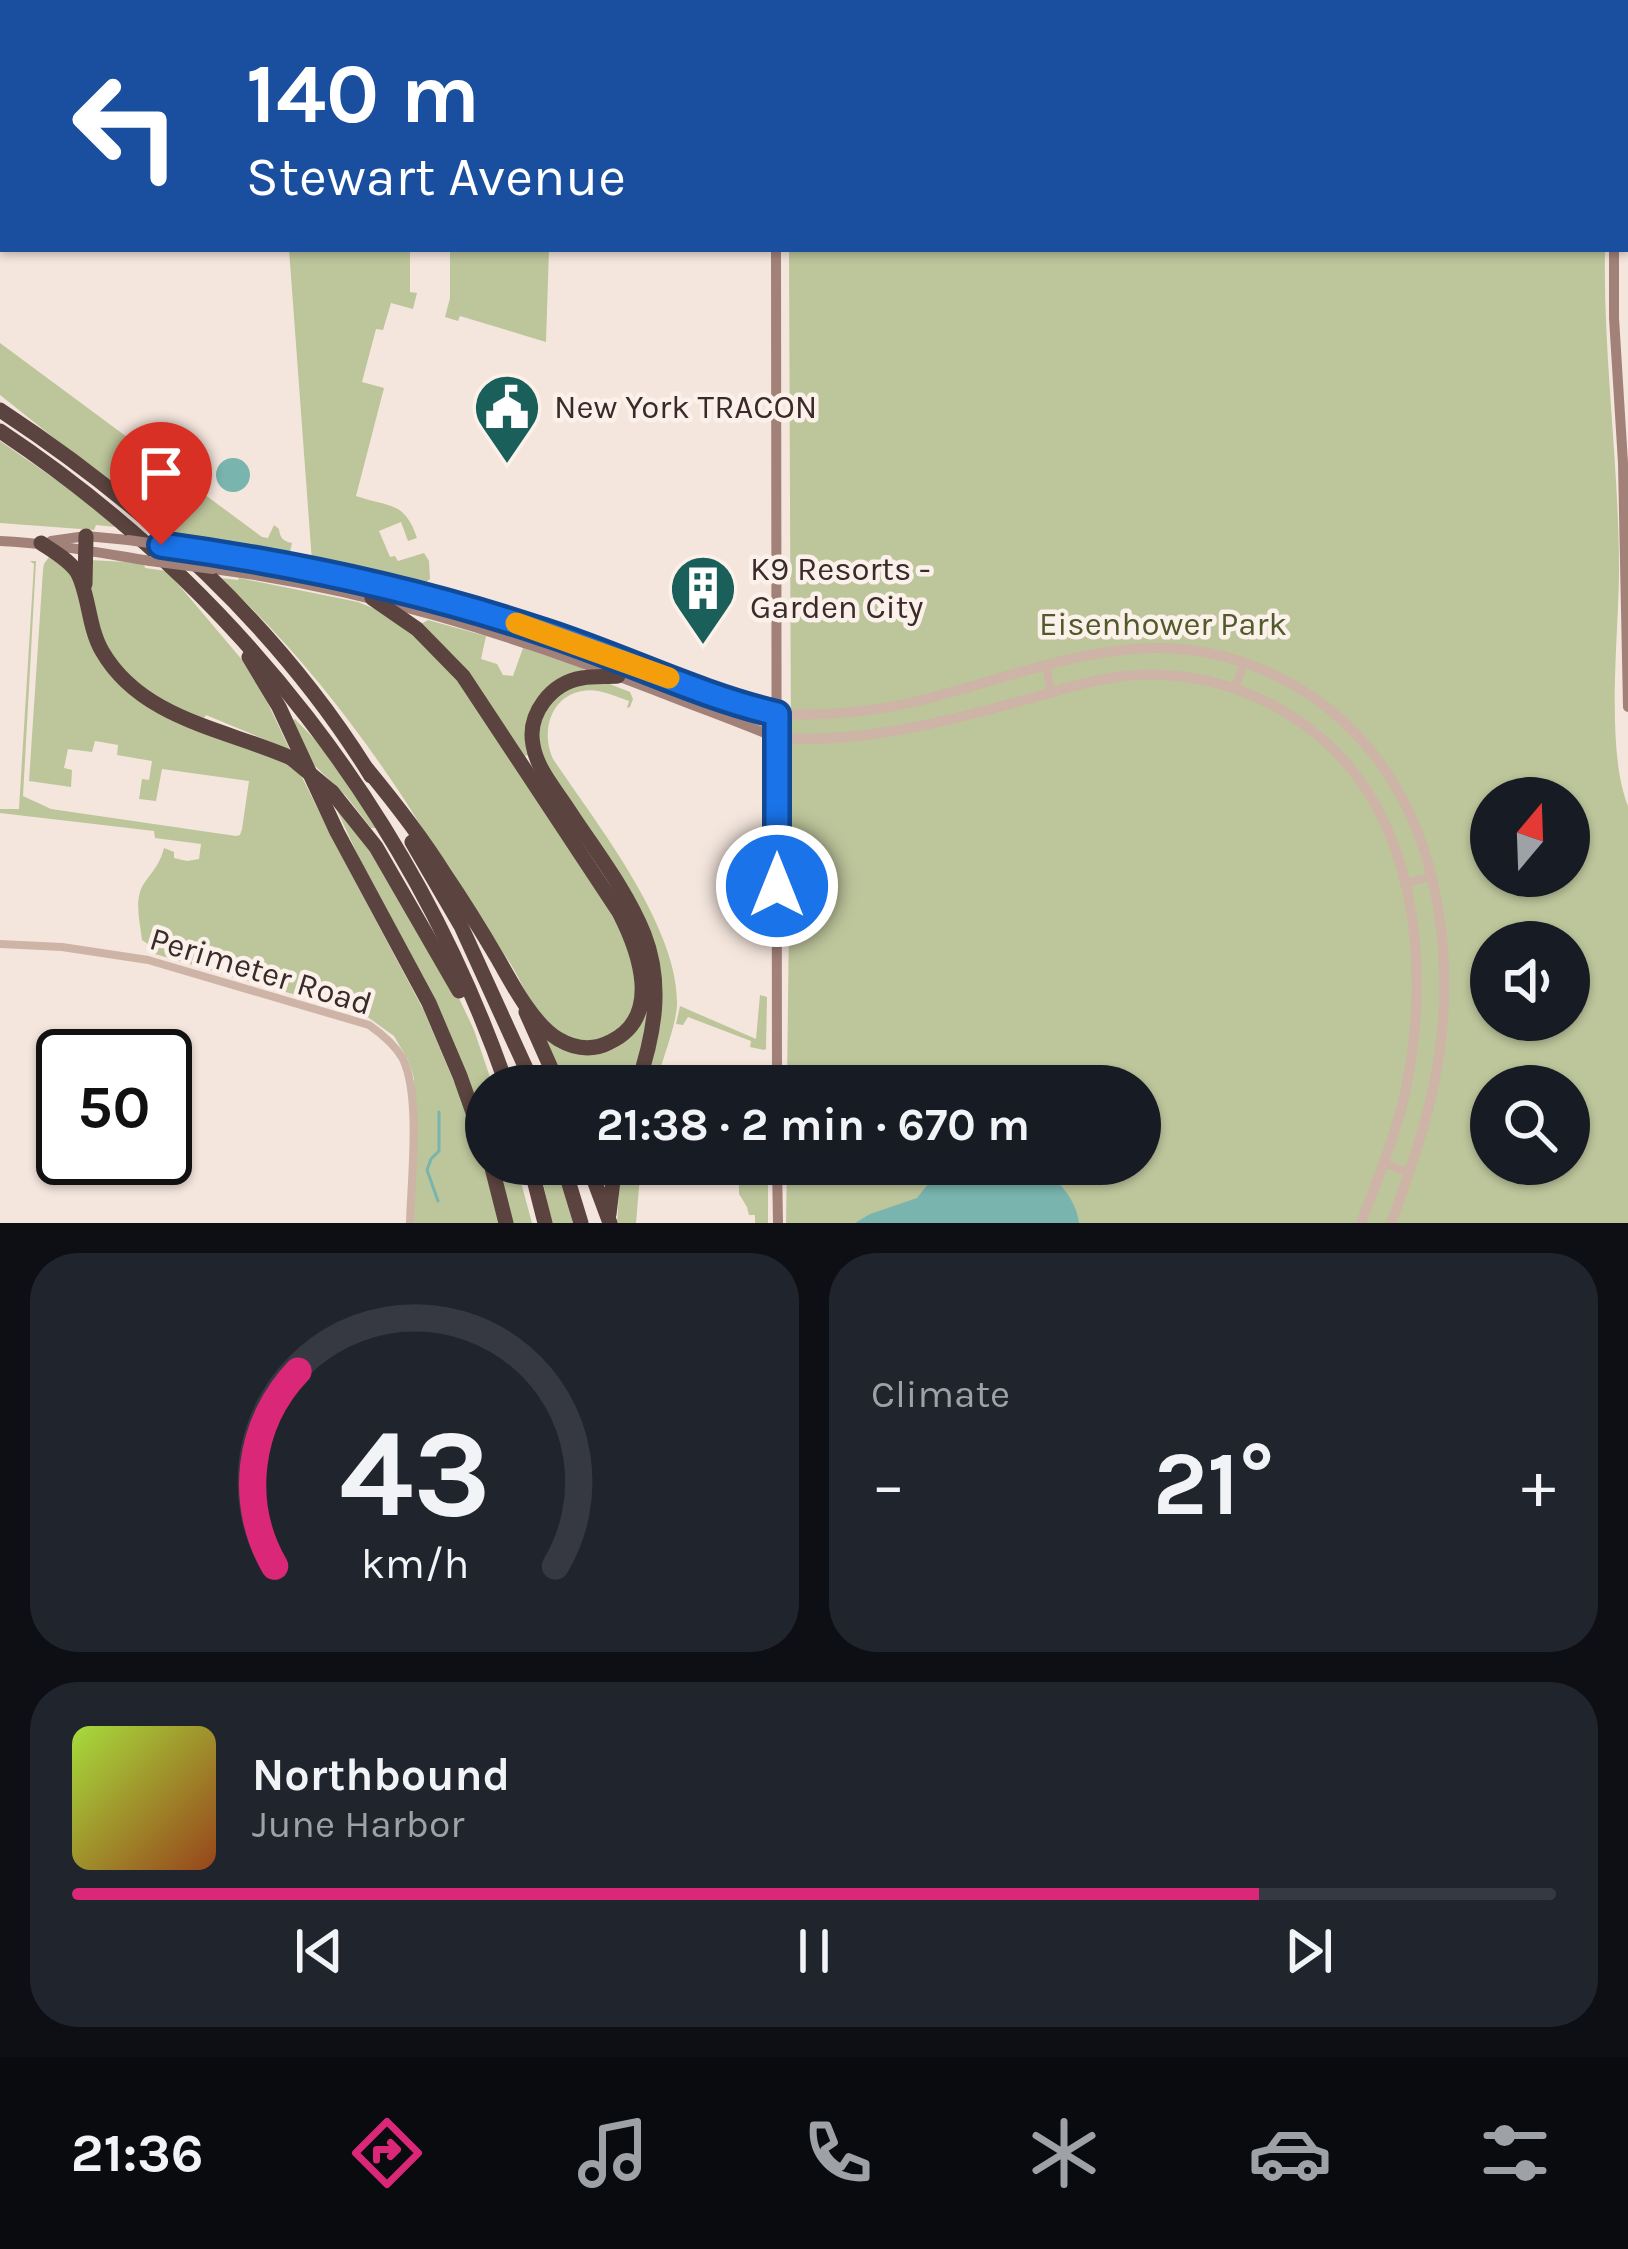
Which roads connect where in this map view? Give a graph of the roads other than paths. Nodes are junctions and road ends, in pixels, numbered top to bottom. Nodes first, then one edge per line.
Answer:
1 (776, 252) edge
2 (1614, 252) edge
3 (1616, 360) junction
4 (1628, 392) edge
5 (0, 406) edge
6 (0, 431) edge
7 (1626, 462) edge
8 (0, 541) edge
9 (41, 543) junction
10 (85, 544) junction
11 (429, 597) junction
12 (372, 598) junction
13 (443, 602) junction
14 (86, 605) junction
15 (429, 613) junction
16 (229, 624) junction
17 (544, 632) junction
18 (524, 642) junction
19 (579, 644) junction
20 (1244, 663) junction
21 (586, 664) junction
22 (1046, 665) junction
23 (619, 676) junction
24 (1235, 688) junction
25 (1051, 692) junction
26 (1628, 707) edge
27 (865, 710) junction
28 (777, 714) junction
29 (836, 714) junction
30 (870, 736) junction
31 (777, 738) junction
32 (842, 739) junction
33 (368, 770) junction
34 (1431, 877) junction
35 (1405, 883) junction
36 (0, 944) edge
37 (516, 990) junction
38 (492, 1045) junction
39 (499, 1065) edge
40 (524, 1065) edge
41 (550, 1065) edge
42 (643, 1065) edge
43 (778, 1065) edge
44 (465, 1090) edge
45 (1384, 1163) junction
46 (1409, 1173) junction
47 (496, 1185) edge
48 (535, 1185) edge
49 (569, 1185) edge
50 (596, 1185) edge
51 (613, 1185) edge
52 (777, 1185) edge
53 (609, 1220) edge
54 (410, 1223) edge
55 (506, 1223) edge
56 (545, 1223) edge
57 (581, 1223) edge
58 (778, 1223) edge
59 (1361, 1223) edge
60 (1391, 1223) edge

1 - 28 main road
2 - 3 main road
3 - 4 street
3 - 7 main road
5 - 33 highway
6 - 16 highway
7 - 26 main road
8 - 9 main road
9 - 10 main road
9 - 14 highway
10 - 11 main road, bridge
10 - 12 main road, bridge
10 - 14 highway
11 - 13 main road
11 - 15 main road
12 - 15 main road
12 - 37 highway
13 - 15 main road
13 - 17 main road
14 - 38 highway, bridge
15 - 18 main road
16 - 38 highway
16 - 44 highway
17 - 18 main road
17 - 19 main road
18 - 21 main road
19 - 21 main road
19 - 28 main road
20 - 22 street
20 - 24 street
20 - 34 street
21 - 23 main road
22 - 25 street
22 - 27 street
23 - 31 main road
23 - 42 highway
24 - 25 street
24 - 35 street
25 - 30 street
27 - 29 street
27 - 30 street
28 - 29 street
28 - 31 main road
29 - 32 street
30 - 32 street
31 - 32 street
31 - 43 main road
33 - 37 highway
33 - 40 highway
34 - 35 street
34 - 46 street
35 - 45 street
36 - 54 street, Perimeter Road
37 - 41 highway
38 - 39 highway
45 - 46 street
45 - 59 street
46 - 60 street
47 - 55 highway
48 - 56 highway
49 - 57 highway
50 - 53 highway
51 - 53 highway
52 - 58 main road

